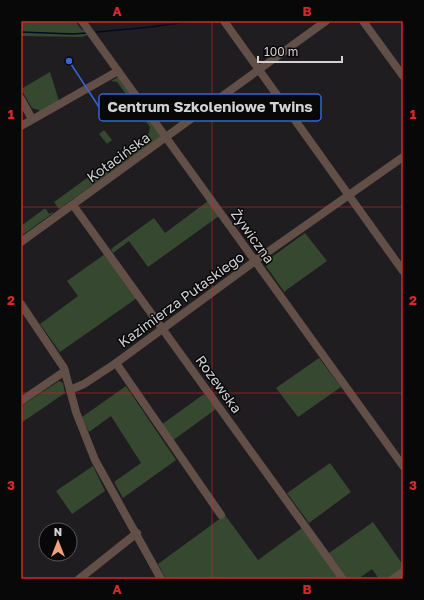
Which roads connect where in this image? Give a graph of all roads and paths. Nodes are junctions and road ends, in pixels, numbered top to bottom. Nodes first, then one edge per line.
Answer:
1 (82, 21) edge
2 (224, 21) edge
3 (326, 21) edge
4 (364, 21) edge
5 (258, 70) junction
6 (118, 71) junction
7 (403, 76) edge
8 (21, 99) edge
9 (32, 119) junction
10 (21, 126) edge
11 (166, 138) junction
12 (403, 157) edge
13 (348, 196) junction
14 (73, 205) junction
15 (21, 242) edge
16 (255, 261) junction
17 (403, 271) edge
18 (21, 304) edge
19 (163, 328) junction
20 (116, 363) junction
21 (65, 371) junction
22 (70, 390) junction
23 (21, 401) edge
24 (403, 466) edge
25 (221, 515) dead end
26 (137, 533) junction
27 (403, 572) edge
28 (78, 579) edge
29 (162, 579) edge
30 (343, 579) edge
31 (393, 579) edge

1 - 6 street, Żywiczna
2 - 5 street
3 - 5 street, Kołacińska
4 - 7 street
5 - 11 street, Kołacińska
5 - 13 street
6 - 9 street
6 - 11 street, Żywiczna
8 - 9 street
9 - 10 street
11 - 14 street, Kołacińska
11 - 16 street, Żywiczna
12 - 13 street, Kazimierza Pułaskiego
13 - 16 street, Kazimierza Pułaskiego
13 - 17 street
14 - 15 street, Kołacińska
14 - 19 street, Rozewska
16 - 19 street, Kazimierza Pułaskiego
16 - 24 street, Żywiczna
18 - 21 street
19 - 20 street, Kazimierza Pułaskiego
19 - 30 street, Rozewska
20 - 22 street, Kazimierza Pułaskiego
20 - 25 street
21 - 22 street
21 - 23 street
22 - 26 street
26 - 28 street
26 - 29 street
27 - 31 street

